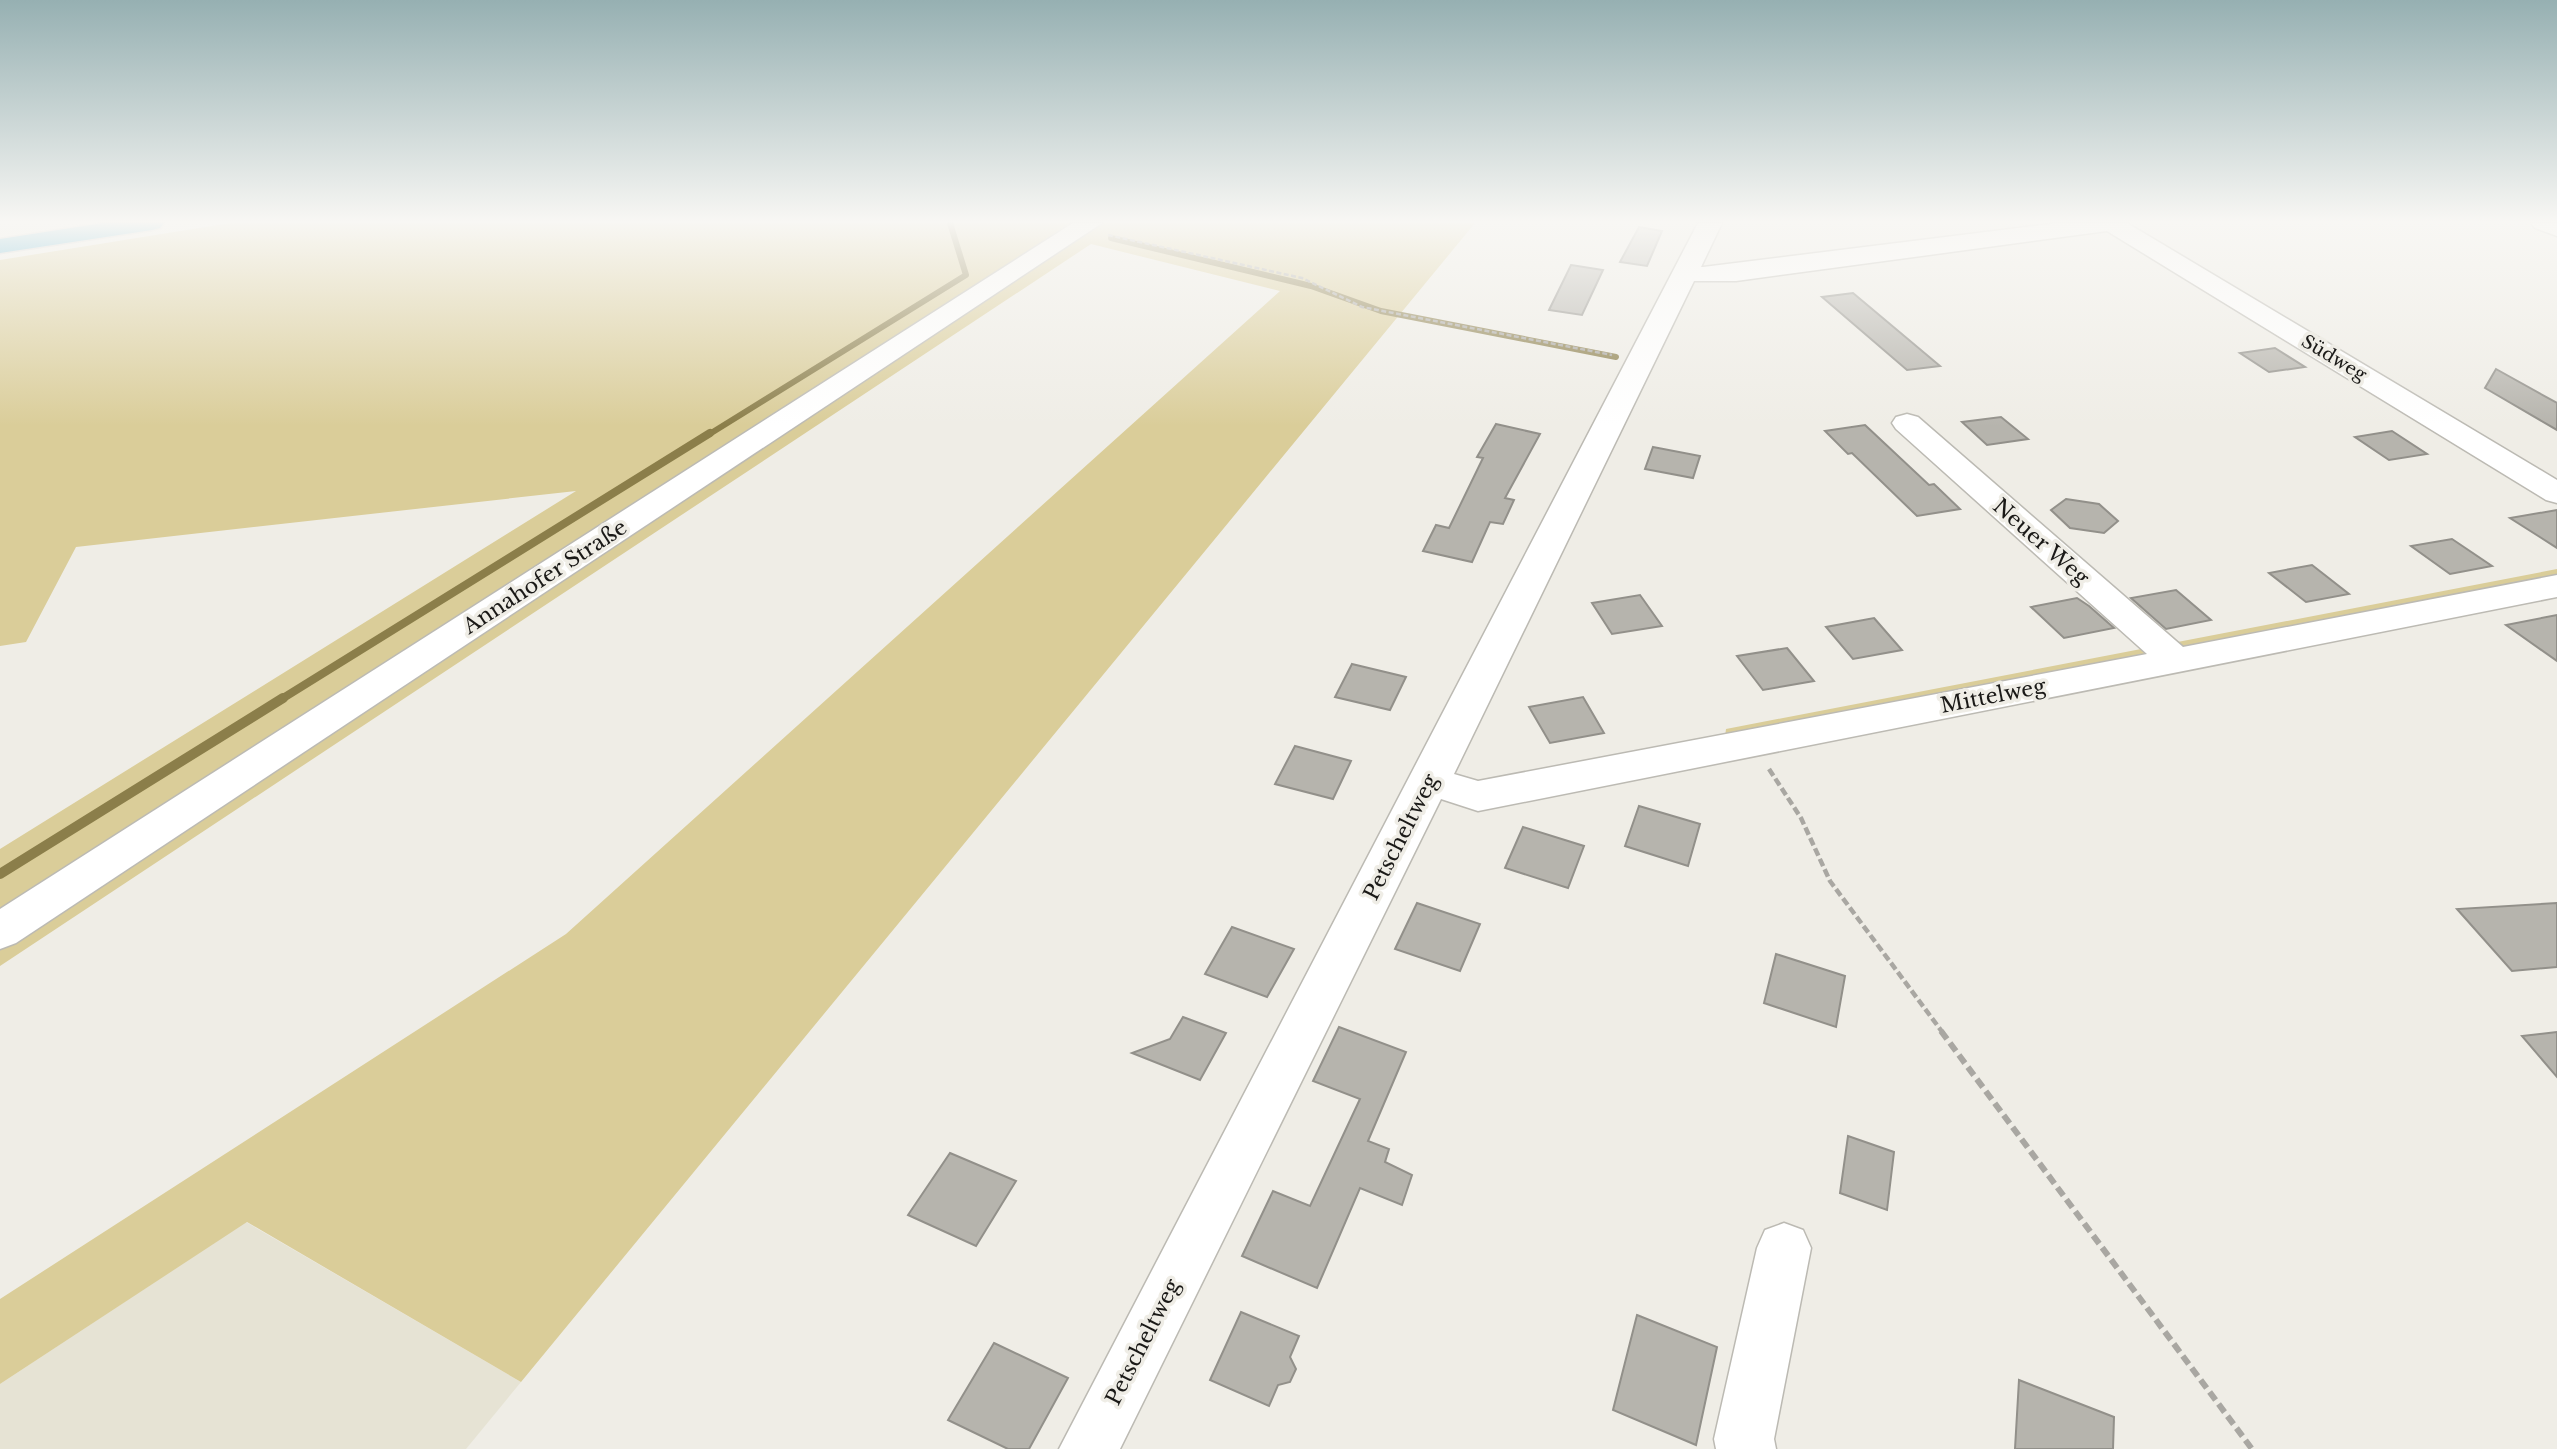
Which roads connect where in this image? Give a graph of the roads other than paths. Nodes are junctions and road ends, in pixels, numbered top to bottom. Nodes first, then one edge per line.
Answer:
1 (986, 291) edge
2 (1676, 291) edge
3 (2223, 291) edge
4 (1907, 424) dead end
5 (2557, 493) edge
6 (2557, 586) edge
7 (2176, 660) junction
8 (1430, 781) junction
9 (0, 931) edge
10 (1784, 1248) dead end
11 (1089, 1449) edge
12 (1746, 1449) edge

1 - 9 street, Annahofer Straße
2 - 8 street, Petscheltweg
3 - 5 street, Südweg
4 - 7 street, Neuer Weg
6 - 7 street, Mittelweg
7 - 8 street, Mittelweg
8 - 11 street, Petscheltweg
10 - 12 street

